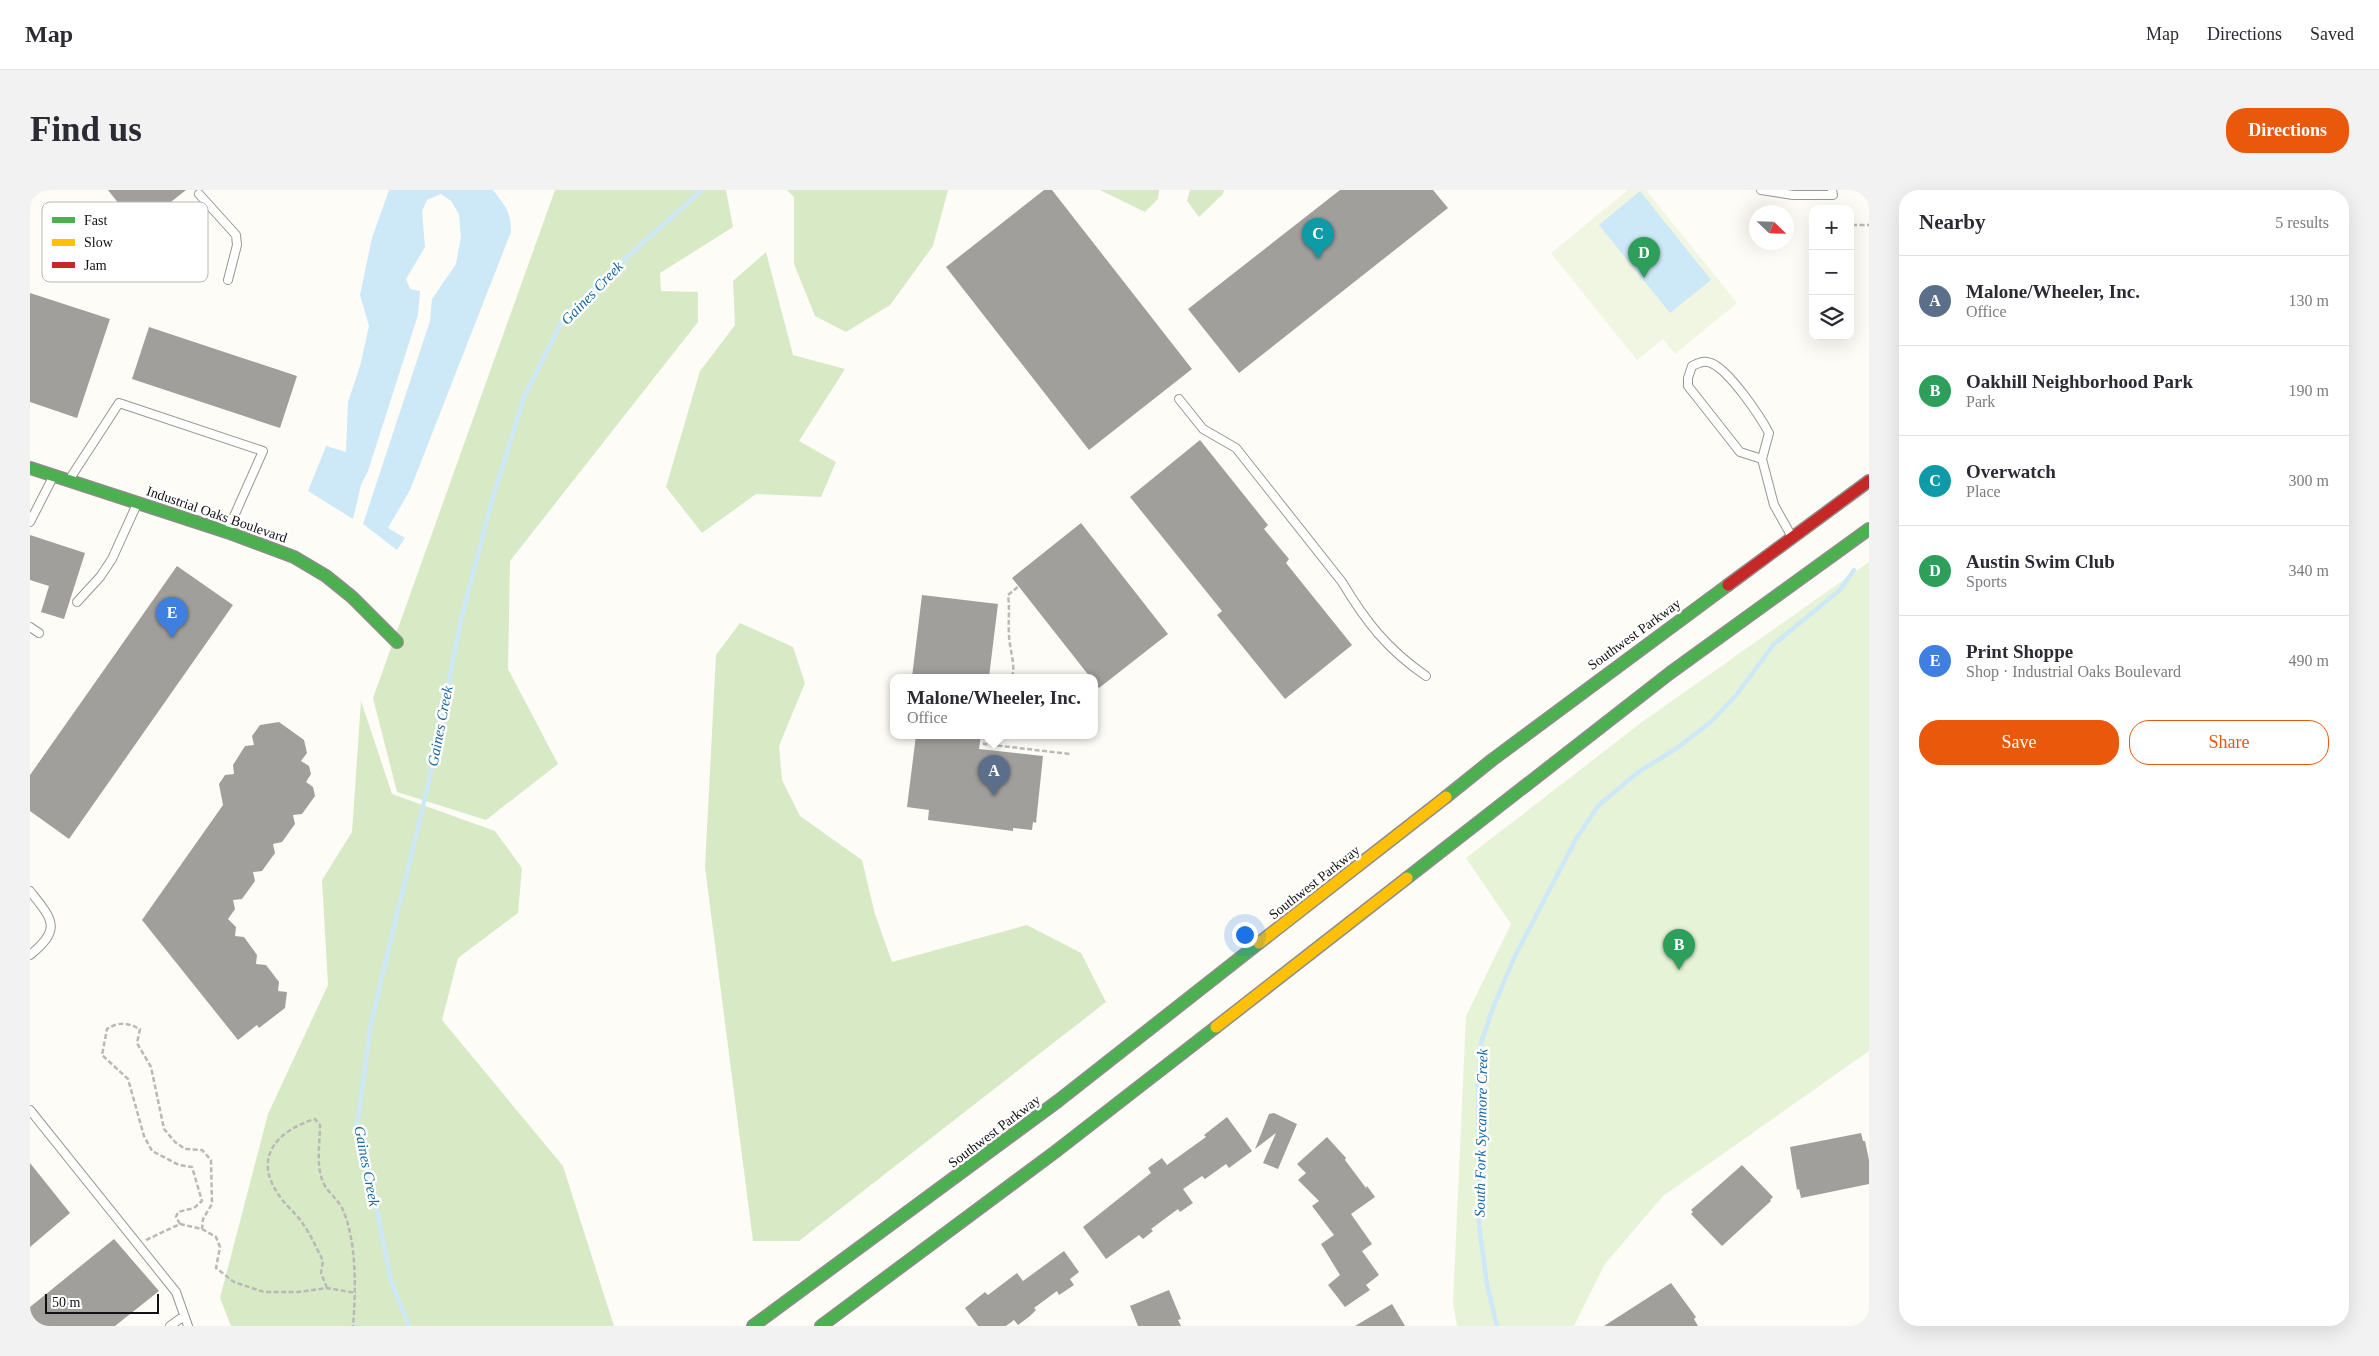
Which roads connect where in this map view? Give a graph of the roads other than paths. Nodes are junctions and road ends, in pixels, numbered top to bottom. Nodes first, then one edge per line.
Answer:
1 (1761, 190) edge
2 (1832, 190) edge
3 (199, 194) dead end
4 (206, 202) edge
5 (208, 204) edge
6 (228, 280) dead end
7 (1179, 399) dead end
8 (1762, 458) junction
9 (30, 468) edge
10 (54, 475) junction
11 (68, 480) junction
12 (1869, 481) edge
13 (138, 502) junction
14 (30, 522) edge
15 (1869, 529) edge
16 (227, 532) junction
17 (1792, 537) junction
18 (78, 602) dead end
19 (30, 627) edge
20 (39, 633) dead end
21 (397, 642) dead end
22 (1426, 676) dead end
23 (30, 891) edge
24 (30, 955) edge
25 (30, 1110) edge
26 (184, 1316) junction
27 (170, 1326) edge
28 (188, 1326) edge
29 (753, 1326) edge
30 (821, 1326) edge

1 - 2 lane
3 - 4 lane
5 - 6 lane
7 - 22 lane
8 - 8 lane
8 - 17 lane
9 - 10 main road, Industrial Oaks Boulevard
10 - 11 main road, Industrial Oaks Boulevard
10 - 14 lane
11 - 13 main road, Industrial Oaks Boulevard
11 - 16 lane
12 - 17 main road, Southwest Parkway
13 - 16 main road, Industrial Oaks Boulevard
13 - 18 lane
15 - 30 main road
16 - 21 main road, Industrial Oaks Boulevard
17 - 29 main road, Southwest Parkway
19 - 20 lane
23 - 24 lane
25 - 26 lane
26 - 27 lane
26 - 28 lane

